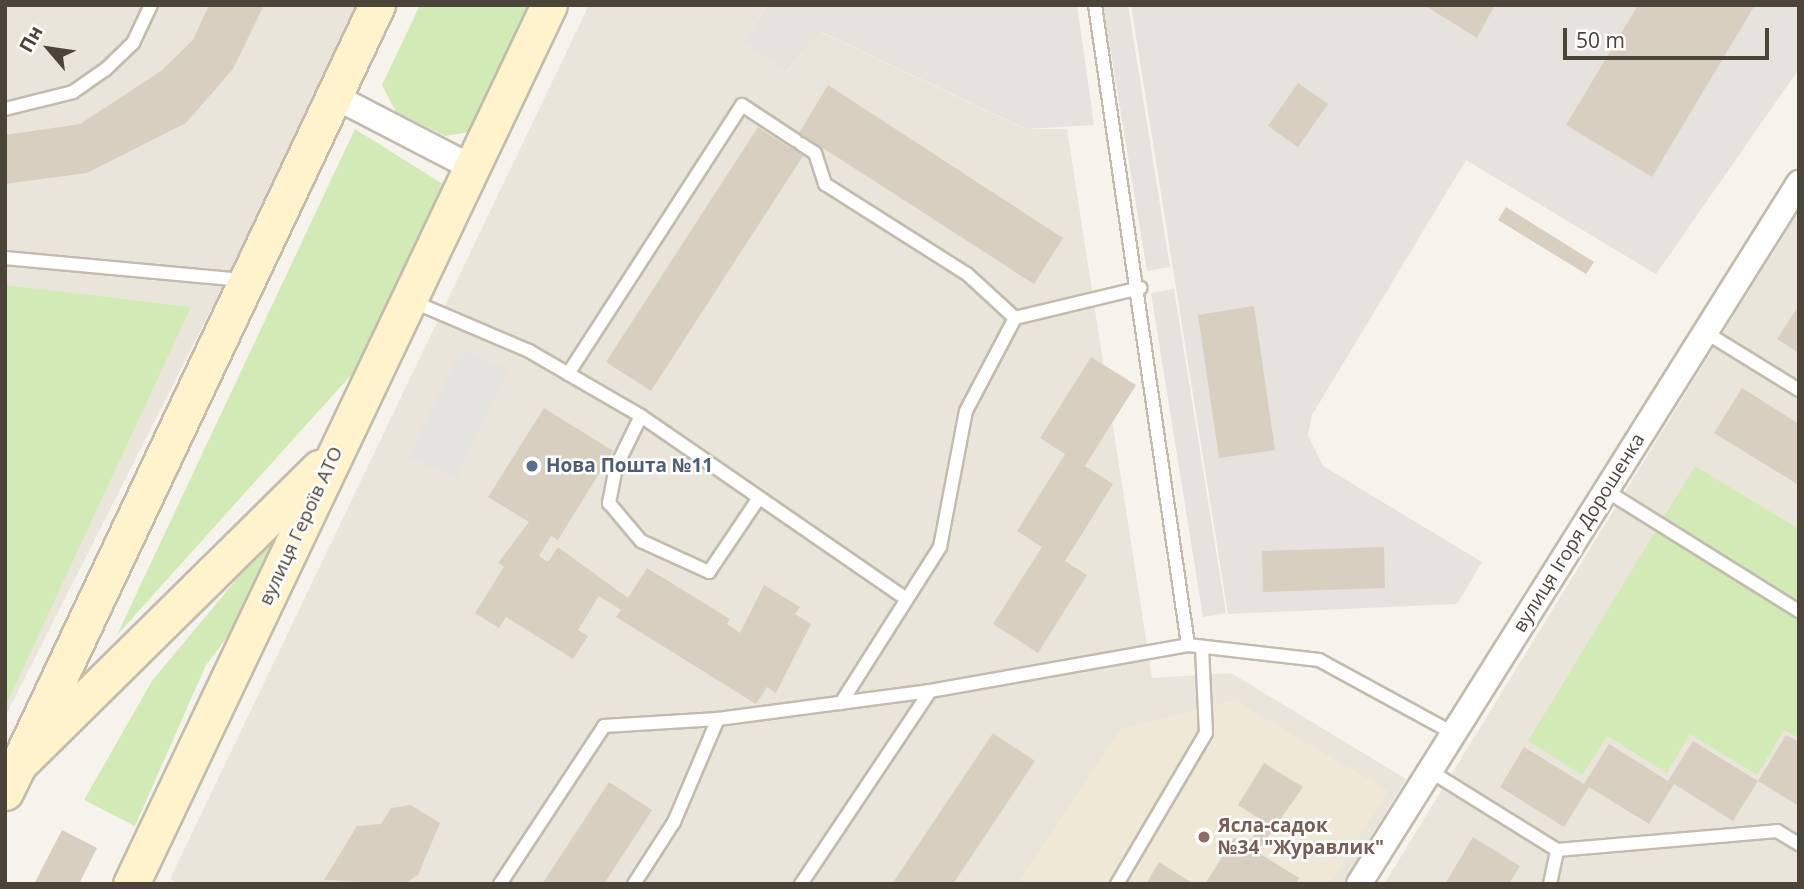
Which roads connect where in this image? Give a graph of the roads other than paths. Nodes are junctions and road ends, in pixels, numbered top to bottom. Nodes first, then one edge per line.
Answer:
1 (151, 5) edge
2 (377, 5) edge
3 (549, 5) edge
4 (1095, 5) edge
5 (332, 95) junction
6 (5, 109) edge
7 (471, 167) junction
8 (1799, 183) edge
9 (5, 258) edge
10 (246, 280) junction
11 (1140, 288) junction
12 (408, 299) junction
13 (1015, 318) junction
14 (1704, 332) junction
15 (568, 374) junction
16 (1799, 390) edge
17 (641, 416) junction
18 (337, 451) junction
19 (1605, 490) junction
20 (759, 498) junction
21 (905, 598) junction
22 (1799, 611) edge
23 (1188, 645) junction
24 (1202, 647) junction
25 (930, 691) junction
26 (841, 703) junction
27 (718, 719) junction
28 (1453, 733) junction
29 (1430, 771) junction
30 (12, 779) edge
31 (1799, 844) edge
32 (1556, 850) junction
33 (131, 884) edge
34 (500, 884) edge
35 (634, 884) edge
36 (801, 884) edge
37 (1117, 884) edge
38 (1359, 884) edge
39 (1550, 884) edge

1 - 6 lane
2 - 5 main road
3 - 7 main road, вулиця Героїв АТО
4 - 11 lane
5 - 7 street
5 - 10 main road
7 - 12 main road, вулиця Героїв АТО
8 - 14 street, вулиця Ігоря Дорошенка
9 - 10 lane
10 - 30 main road
11 - 13 lane
11 - 23 lane
12 - 15 lane
12 - 18 main road, вулиця Героїв АТО
13 - 15 lane
13 - 21 lane
14 - 16 lane
14 - 19 street, вулиця Ігоря Дорошенка
15 - 17 lane
17 - 20 lane
17 - 20 lane
18 - 30 main road
18 - 33 main road, вулиця Героїв АТО
19 - 22 lane
19 - 28 street, вулиця Ігоря Дорошенка
20 - 21 lane
21 - 26 lane
23 - 24 lane
23 - 25 lane
24 - 28 lane
24 - 37 lane
25 - 26 lane
25 - 36 lane
26 - 27 lane
27 - 34 lane
27 - 35 lane
28 - 29 street, вулиця Ігоря Дорошенка
29 - 32 lane
29 - 38 street, вулиця Ігоря Дорошенка
31 - 32 lane
32 - 39 lane

